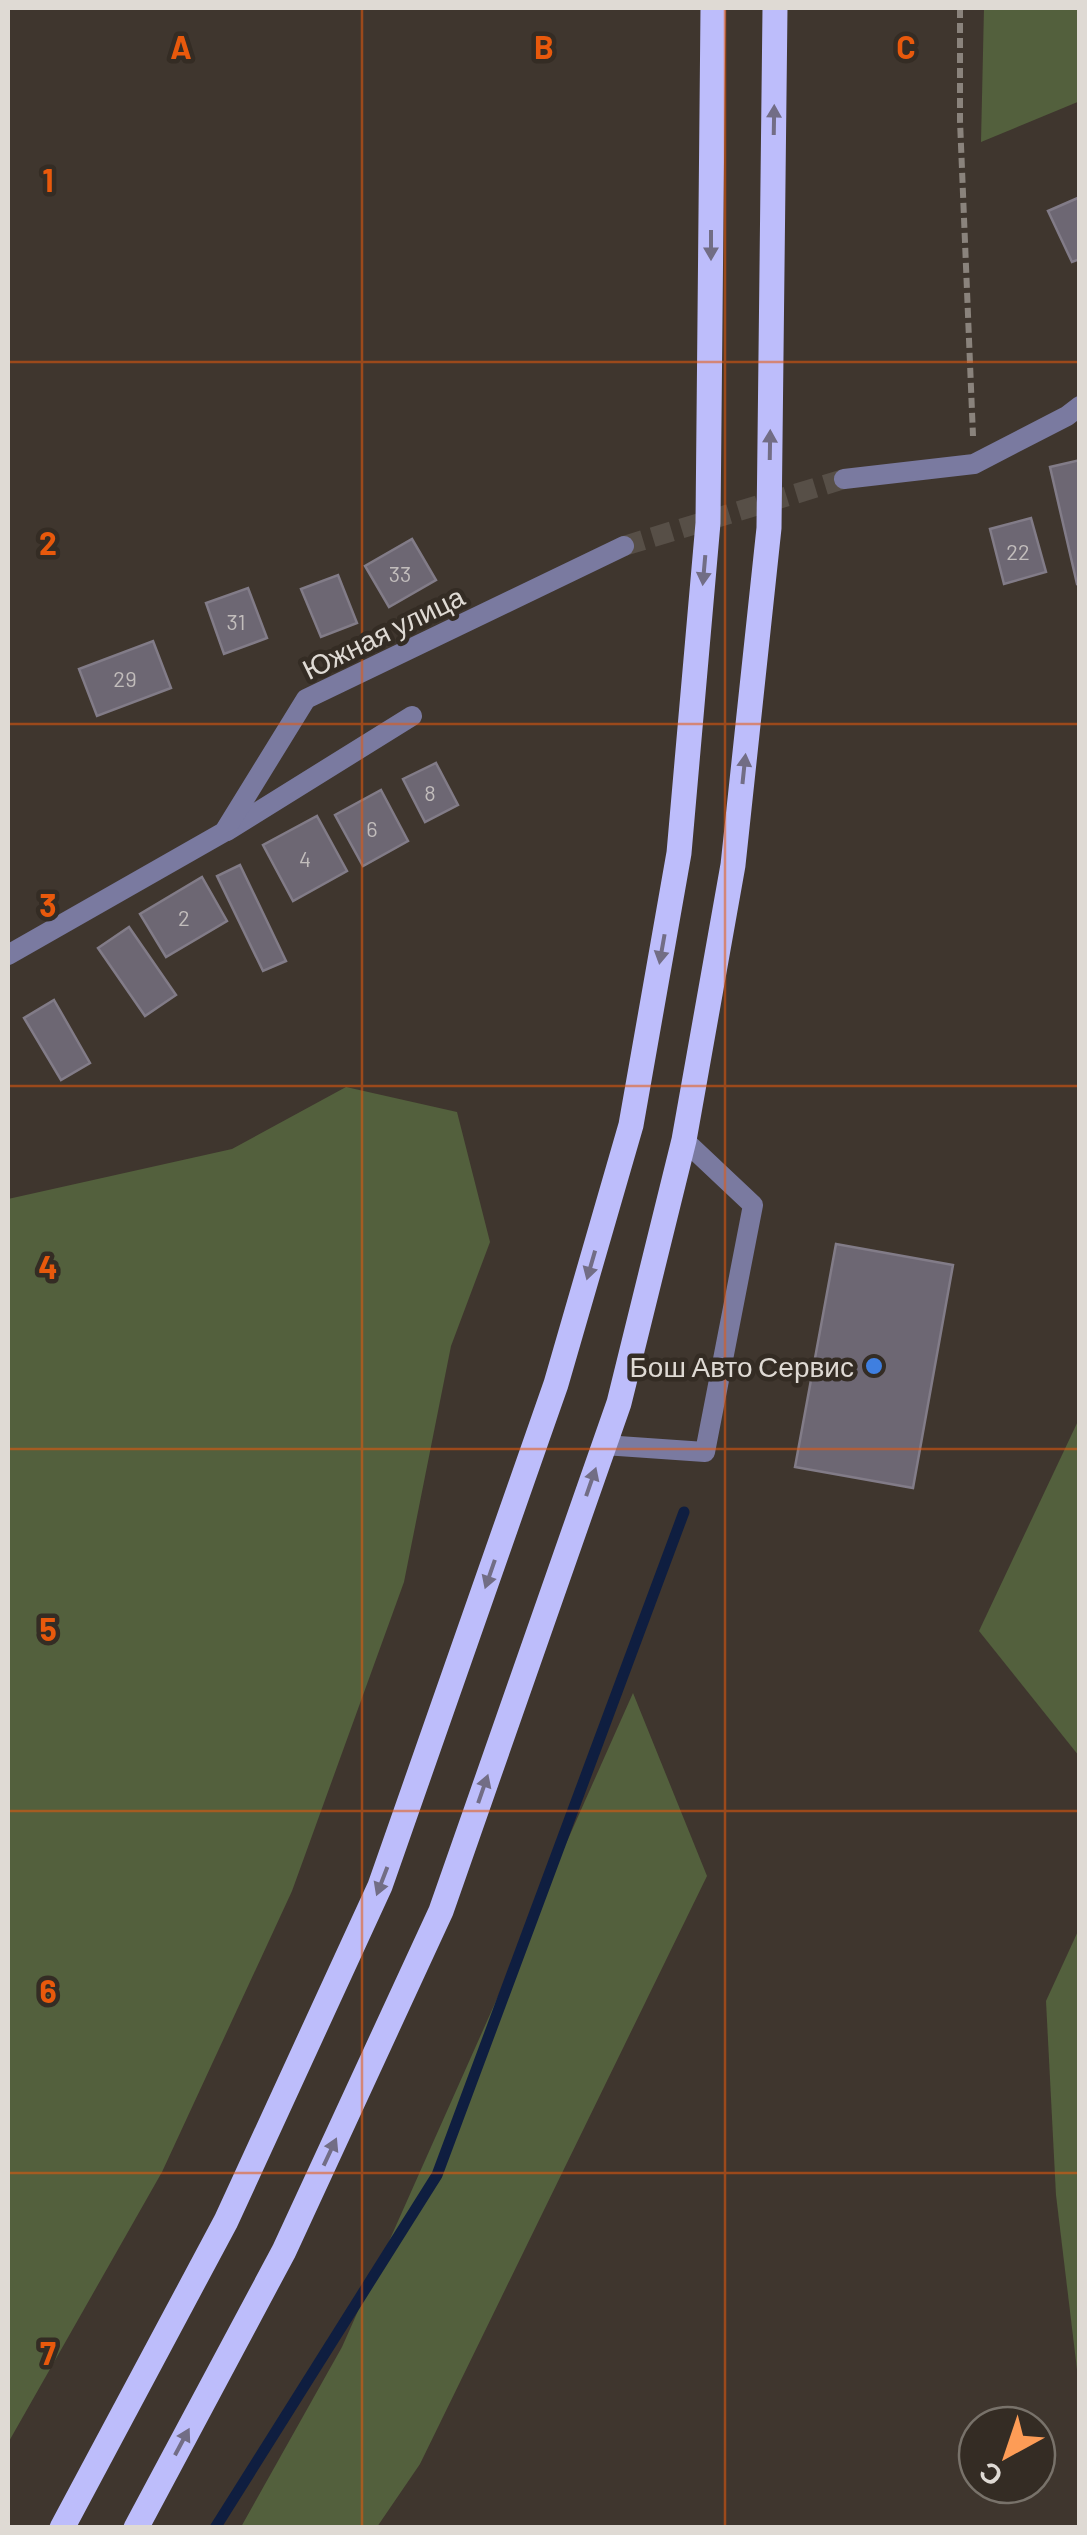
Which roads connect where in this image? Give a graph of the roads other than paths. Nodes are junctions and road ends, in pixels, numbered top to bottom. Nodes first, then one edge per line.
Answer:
1 (712, 8) edge
2 (776, 8) edge
3 (1080, 406) edge
4 (844, 478) tunnel mouth
5 (624, 546) tunnel mouth
6 (412, 716) dead end
7 (224, 832) junction
8 (8, 955) edge
9 (684, 1140) junction
10 (604, 1446) junction
11 (62, 2528) edge
12 (136, 2528) edge

1 -> 11 main road
9 -> 2 main road
3 - 4 street
5 - 7 street, Южная улица
6 - 7 street, Южная улица
7 - 8 street, Южная улица
9 - 10 main road
9 - 10 street
12 -> 10 main road

